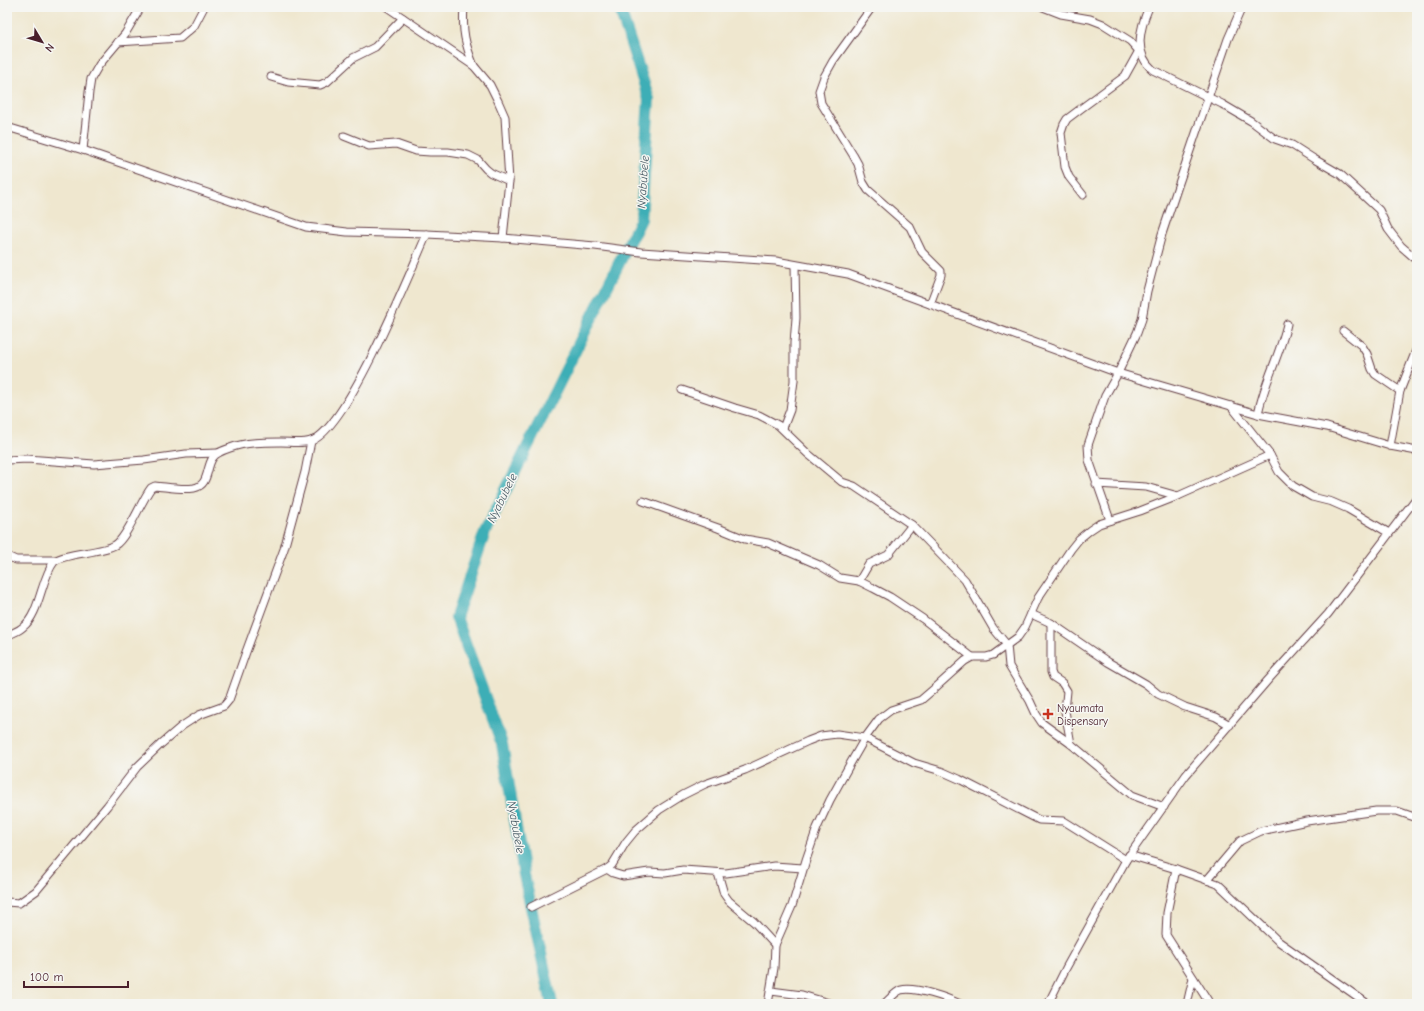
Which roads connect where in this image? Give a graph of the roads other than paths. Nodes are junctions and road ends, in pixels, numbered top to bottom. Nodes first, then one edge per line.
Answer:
1 (140, 7) edge
2 (204, 7) edge
3 (387, 7) edge
4 (464, 7) edge
5 (872, 7) edge
6 (1042, 7) edge
7 (1149, 7) edge
8 (1242, 7) edge
9 (403, 18) junction
10 (118, 42) junction
11 (1140, 50) junction
12 (474, 66) junction
13 (271, 77) dead end
14 (1208, 98) junction
15 (7, 127) edge
16 (344, 136) dead end
17 (83, 150) junction
18 (509, 181) junction
19 (1083, 195) dead end
20 (427, 234) junction
21 (503, 238) junction
22 (1417, 260) edge
23 (795, 265) junction
24 (930, 304) junction
25 (1287, 324) dead end
26 (1343, 331) dead end
27 (1417, 348) edge
28 (1118, 373) junction
29 (682, 390) dead end
30 (1400, 390) junction
31 (1231, 406) junction
32 (1258, 414) junction
33 (782, 428) junction
34 (310, 441) junction
35 (1390, 446) junction
36 (1417, 451) edge
37 (218, 453) junction
38 (1270, 455) junction
39 (7, 460) edge
40 (1096, 484) junction
41 (1178, 496) junction
42 (1417, 497) edge
43 (643, 501) dead end
44 (1110, 520) junction
45 (912, 525) junction
46 (1389, 533) junction
47 (7, 556) edge
48 (55, 560) junction
49 (859, 581) junction
50 (1031, 614) junction
51 (1051, 623) junction
52 (7, 636) edge
53 (1007, 645) junction
54 (972, 657) junction
55 (1230, 725) junction
56 (865, 738) junction
57 (1071, 744) junction
58 (1164, 807) junction
59 (1417, 818) edge
60 (1128, 857) junction
61 (803, 868) junction
62 (607, 869) junction
63 (1176, 869) junction
64 (718, 873) junction
65 (1207, 880) junction
66 (7, 902) edge
67 (531, 907) dead end
68 (775, 945) junction
69 (1193, 978) junction
70 (771, 991) junction
71 (768, 1004) edge
72 (832, 1004) edge
73 (884, 1004) edge
74 (960, 1004) edge
75 (1048, 1004) edge
76 (1187, 1004) edge
77 (1210, 1004) edge
78 (1368, 1004) edge

1 - 10 street
2 - 10 street
3 - 9 street
4 - 12 street
5 - 24 street
6 - 11 street
7 - 11 street
8 - 14 street
9 - 12 street
9 - 13 street
10 - 17 street
11 - 14 street
11 - 19 street
12 - 18 street
14 - 22 street
14 - 28 street
15 - 17 street
16 - 18 street
17 - 20 street
18 - 21 street
20 - 21 street
20 - 34 street
21 - 23 street
23 - 24 street
23 - 33 street
24 - 28 street
25 - 32 street
26 - 30 street
27 - 30 street
28 - 31 street
28 - 40 street
29 - 33 street
30 - 35 street
31 - 32 street
31 - 38 street
32 - 35 street
33 - 45 street
34 - 37 street
34 - 66 street
35 - 36 street
37 - 39 street
37 - 48 street
38 - 41 street
38 - 46 street
40 - 41 street
40 - 44 street
41 - 44 street
42 - 46 street
43 - 49 street
44 - 50 street
45 - 49 street
45 - 53 street
46 - 55 street
47 - 48 street
48 - 52 street
49 - 54 street
50 - 51 street
50 - 53 street
51 - 55 street
51 - 57 street
53 - 54 street
53 - 57 street
54 - 56 street
55 - 58 street
56 - 60 street
56 - 61 street
56 - 62 street
57 - 58 street
58 - 60 street
59 - 65 street
60 - 63 street
60 - 75 street
61 - 64 street
61 - 68 street
62 - 64 street
62 - 67 street
63 - 65 street
63 - 69 street
64 - 68 street
65 - 78 street
68 - 70 street
69 - 76 street
69 - 77 street
70 - 71 street
70 - 72 street
73 - 74 street

